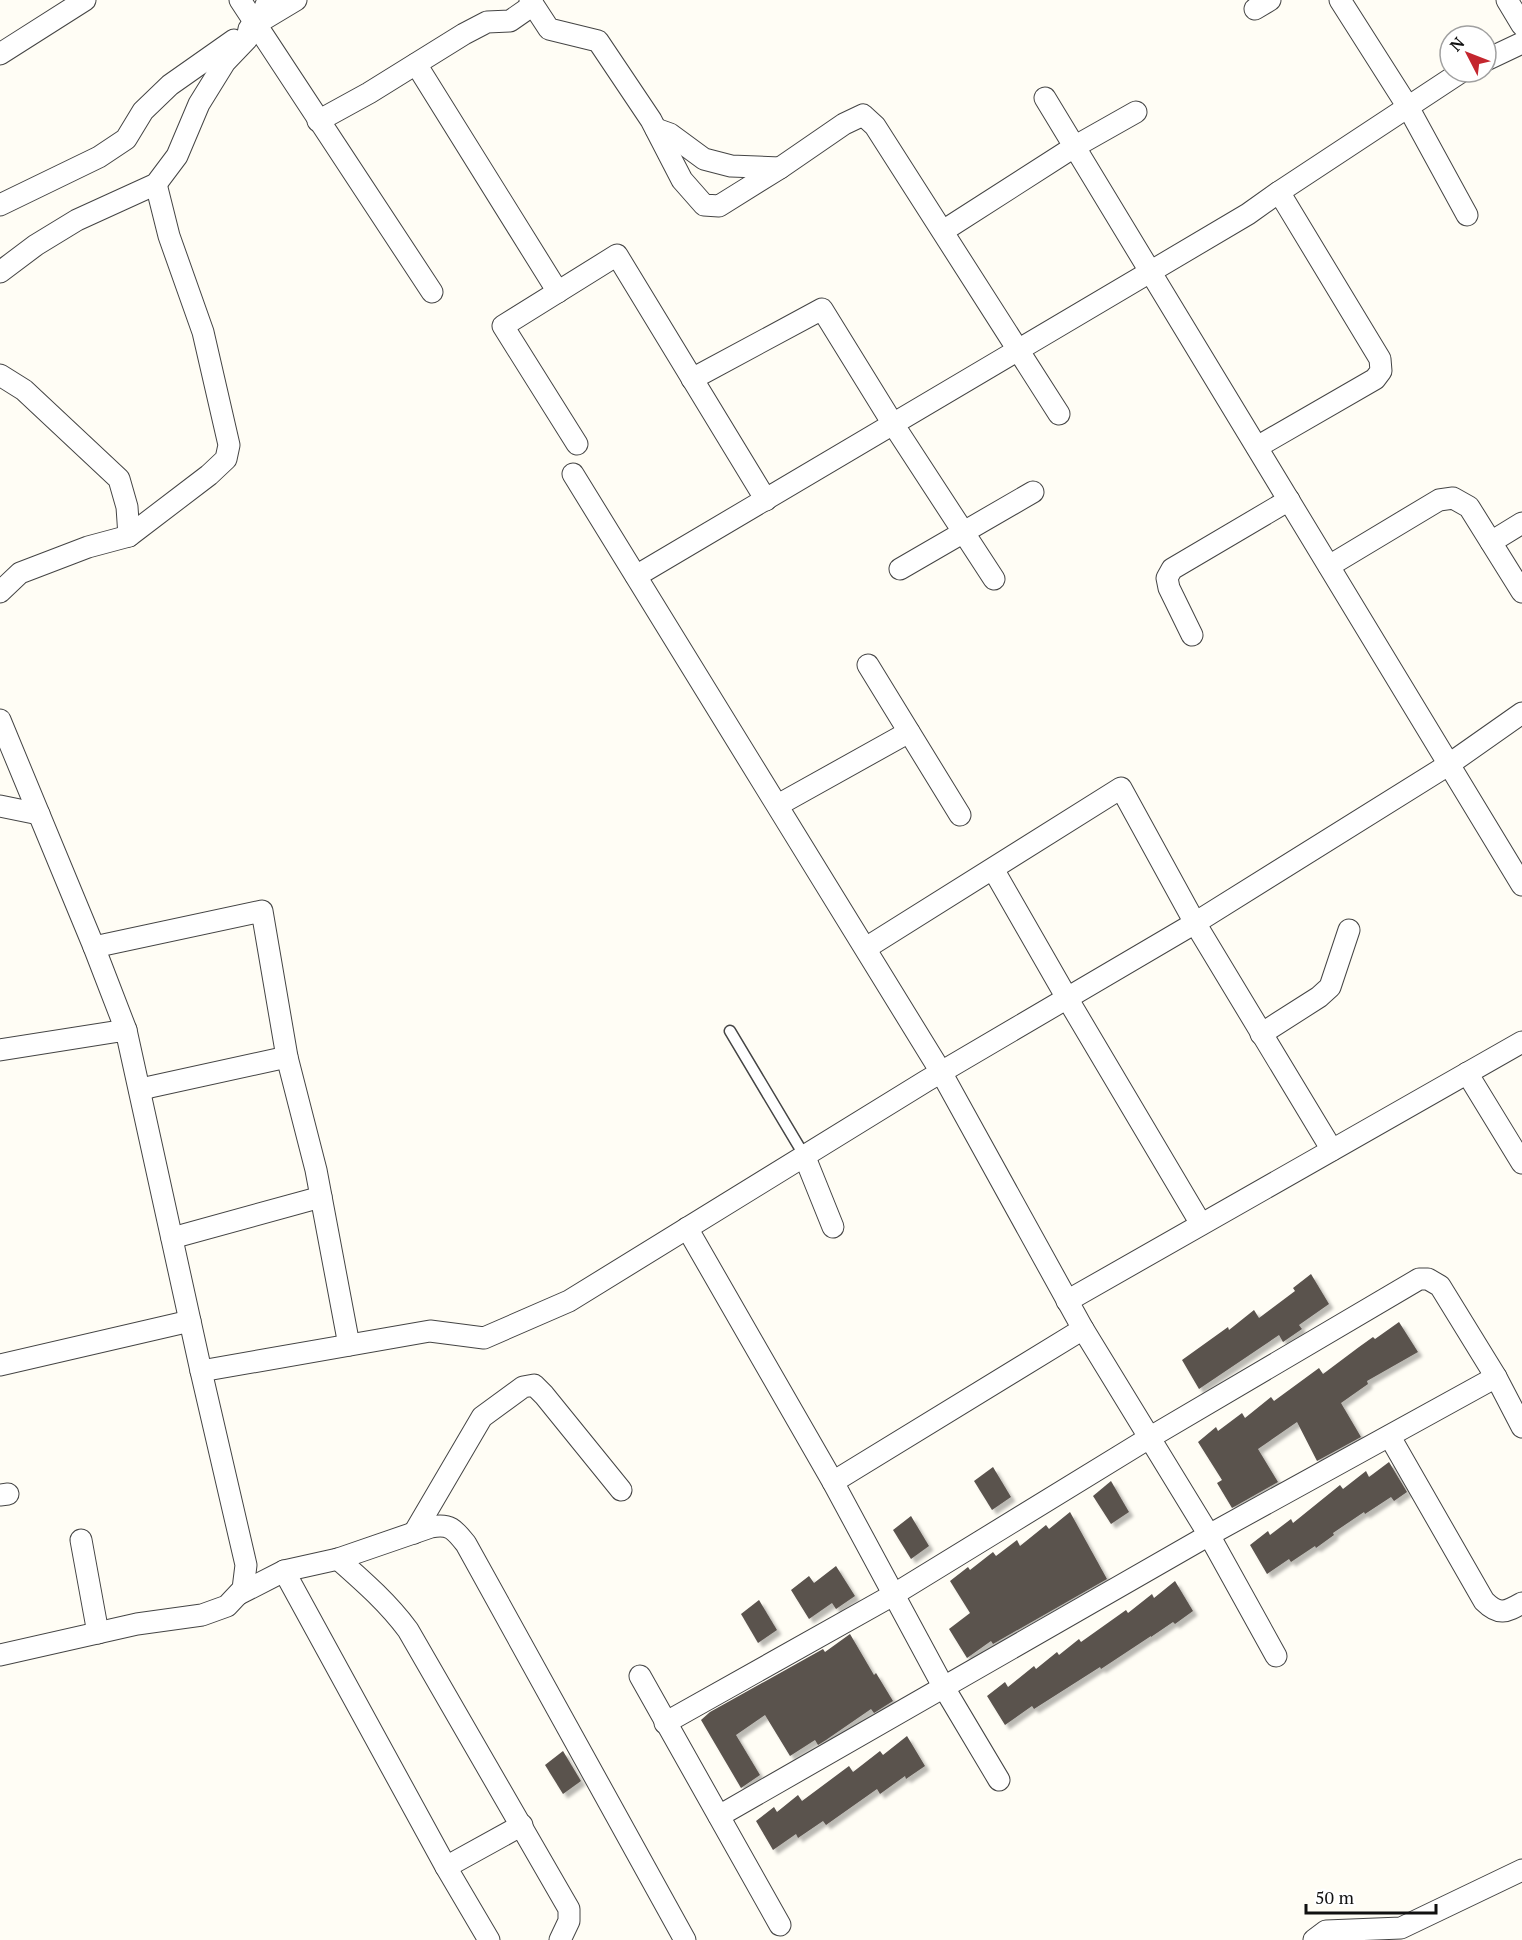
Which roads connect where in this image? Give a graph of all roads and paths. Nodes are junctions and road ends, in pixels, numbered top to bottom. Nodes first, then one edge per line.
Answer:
1 (85, 0) edge
2 (240, 0) edge
3 (268, 0) edge
4 (296, 0) edge
5 (1340, 0) edge
6 (1507, 0) edge
7 (531, 2) edge
8 (1522, 24) edge
9 (253, 25) junction
10 (1522, 43) edge
11 (0, 54) edge
12 (1498, 54) edge
13 (416, 64) junction
14 (1443, 84) edge
15 (1045, 98) dead end
16 (1408, 107) junction
17 (1136, 112) dead end
18 (318, 121) junction
19 (656, 129) junction
20 (1074, 147) junction
21 (780, 168) junction
22 (156, 184) junction
23 (1279, 192) junction
24 (0, 205) edge
25 (1467, 215) dead end
26 (942, 231) junction
27 (0, 272) edge
28 (1151, 272) junction
29 (558, 291) junction
30 (432, 292) dead end
31 (1018, 350) junction
32 (0, 375) edge
33 (693, 379) junction
34 (1059, 414) dead end
35 (893, 424) junction
36 (577, 444) dead end
37 (1257, 447) junction
38 (573, 474) dead end
39 (1034, 492) dead end
40 (766, 500) junction
41 (1289, 500) junction
42 (1522, 523) edge
43 (963, 532) junction
44 (129, 536) junction
45 (1491, 542) junction
46 (1329, 566) junction
47 (900, 569) dead end
48 (636, 576) junction
49 (994, 579) dead end
50 (0, 592) edge
51 (1522, 592) edge
52 (1192, 634) dead end
53 (868, 665) dead end
54 (1522, 713) edge
55 (0, 720) edge
56 (909, 732) junction
57 (1448, 765) junction
58 (0, 806) edge
59 (778, 806) junction
60 (39, 814) junction
61 (960, 815) dead end
62 (993, 869) junction
63 (1522, 885) edge
64 (1195, 923) junction
65 (1349, 930) dead end
66 (94, 947) junction
67 (866, 948) junction
68 (1067, 998) junction
69 (126, 1030) junction
70 (730, 1031) dead end
71 (1261, 1034) junction
72 (1522, 1042) edge
73 (0, 1050) edge
74 (287, 1057) junction
75 (941, 1072) junction
76 (1467, 1073) junction
77 (140, 1092) junction
78 (1332, 1150) junction
79 (804, 1155) junction
80 (1522, 1162) edge
81 (321, 1197) junction
82 (1201, 1224) junction
83 (833, 1227) dead end
84 (687, 1228) junction
85 (172, 1238) junction
86 (1067, 1301) junction
87 (190, 1321) junction
88 (1083, 1329) junction
89 (348, 1345) junction
90 (0, 1365) edge
91 (201, 1371) junction
92 (1496, 1377) junction
93 (1522, 1427) edge
94 (1390, 1437) junction
95 (1149, 1438) junction
96 (833, 1482) junction
97 (621, 1490) dead end
98 (414, 1533) junction
99 (1209, 1535) junction
100 (81, 1540) dead end
101 (338, 1559) junction
102 (284, 1571) junction
103 (238, 1594) junction
104 (893, 1595) junction
105 (1522, 1603) edge
106 (98, 1633) junction
107 (0, 1655) edge
108 (1276, 1656) dead end
109 (640, 1676) dead end
110 (943, 1686) junction
111 (665, 1722) junction
112 (999, 1780) dead end
113 (719, 1816) junction
114 (522, 1826) junction
115 (446, 1868) junction
116 (1522, 1870) edge
117 (780, 1925) dead end
118 (489, 1940) edge
119 (560, 1940) edge
120 (685, 1940) edge
121 (1314, 1940) edge

1 - 11 street
2 - 9 street
3 - 9 street
4 - 9 street
5 - 16 street
6 - 8 street
7 - 13 street
7 - 19 street
9 - 18 street
9 - 22 street
9 - 24 street
10 - 12 street
13 - 18 street
13 - 29 street
14 - 16 street
15 - 20 street
16 - 23 street
16 - 25 street
17 - 20 street
18 - 30 street
19 - 21 street
19 - 21 street
20 - 26 street
20 - 28 street
21 - 26 street
22 - 27 street
22 - 44 street
23 - 28 street
23 - 37 street
26 - 31 street
28 - 31 street
28 - 37 street
29 - 33 street
29 - 36 street
31 - 34 street
31 - 35 street
32 - 44 street
33 - 35 street
33 - 40 street
35 - 40 street
35 - 43 street
37 - 41 street
38 - 48 street
39 - 43 street
40 - 48 street
41 - 46 street
41 - 52 street
42 - 45 street
43 - 47 street
43 - 49 street
44 - 50 street
45 - 46 street
45 - 51 street
46 - 57 street
48 - 59 street
53 - 56 street
54 - 57 street
55 - 60 street
56 - 59 street
56 - 61 street
57 - 63 street
57 - 64 street
58 - 60 street
59 - 67 street
60 - 66 street
62 - 64 street
62 - 67 street
62 - 68 street
64 - 68 street
64 - 71 street
65 - 71 street
66 - 69 street
66 - 74 street
67 - 75 street
68 - 75 street
68 - 82 street
69 - 73 street
69 - 77 street
70 - 79 lane
71 - 78 street
72 - 76 street
74 - 77 street
74 - 81 street
75 - 79 street
75 - 86 street
76 - 78 street
76 - 80 street
77 - 85 street
78 - 82 street
79 - 83 street
79 - 84 street
81 - 85 street
81 - 89 street
82 - 86 street
84 - 89 street
84 - 96 street
85 - 87 street
86 - 88 street
87 - 90 street
87 - 91 street
88 - 95 street
88 - 96 street
89 - 91 street
91 - 103 street
92 - 93 street
92 - 94 street
92 - 95 street
94 - 99 street
94 - 105 street
95 - 99 street
95 - 104 street
96 - 104 street
97 - 98 street
98 - 101 street
98 - 120 street
99 - 108 street
99 - 110 street
100 - 106 street
101 - 102 street
101 - 114 street
102 - 103 street
102 - 115 street
103 - 106 street
104 - 110 street
104 - 111 street
106 - 107 street
109 - 111 street
110 - 112 street
110 - 113 street
111 - 113 street
113 - 117 street
114 - 115 street
114 - 119 street
115 - 118 street
116 - 121 street

